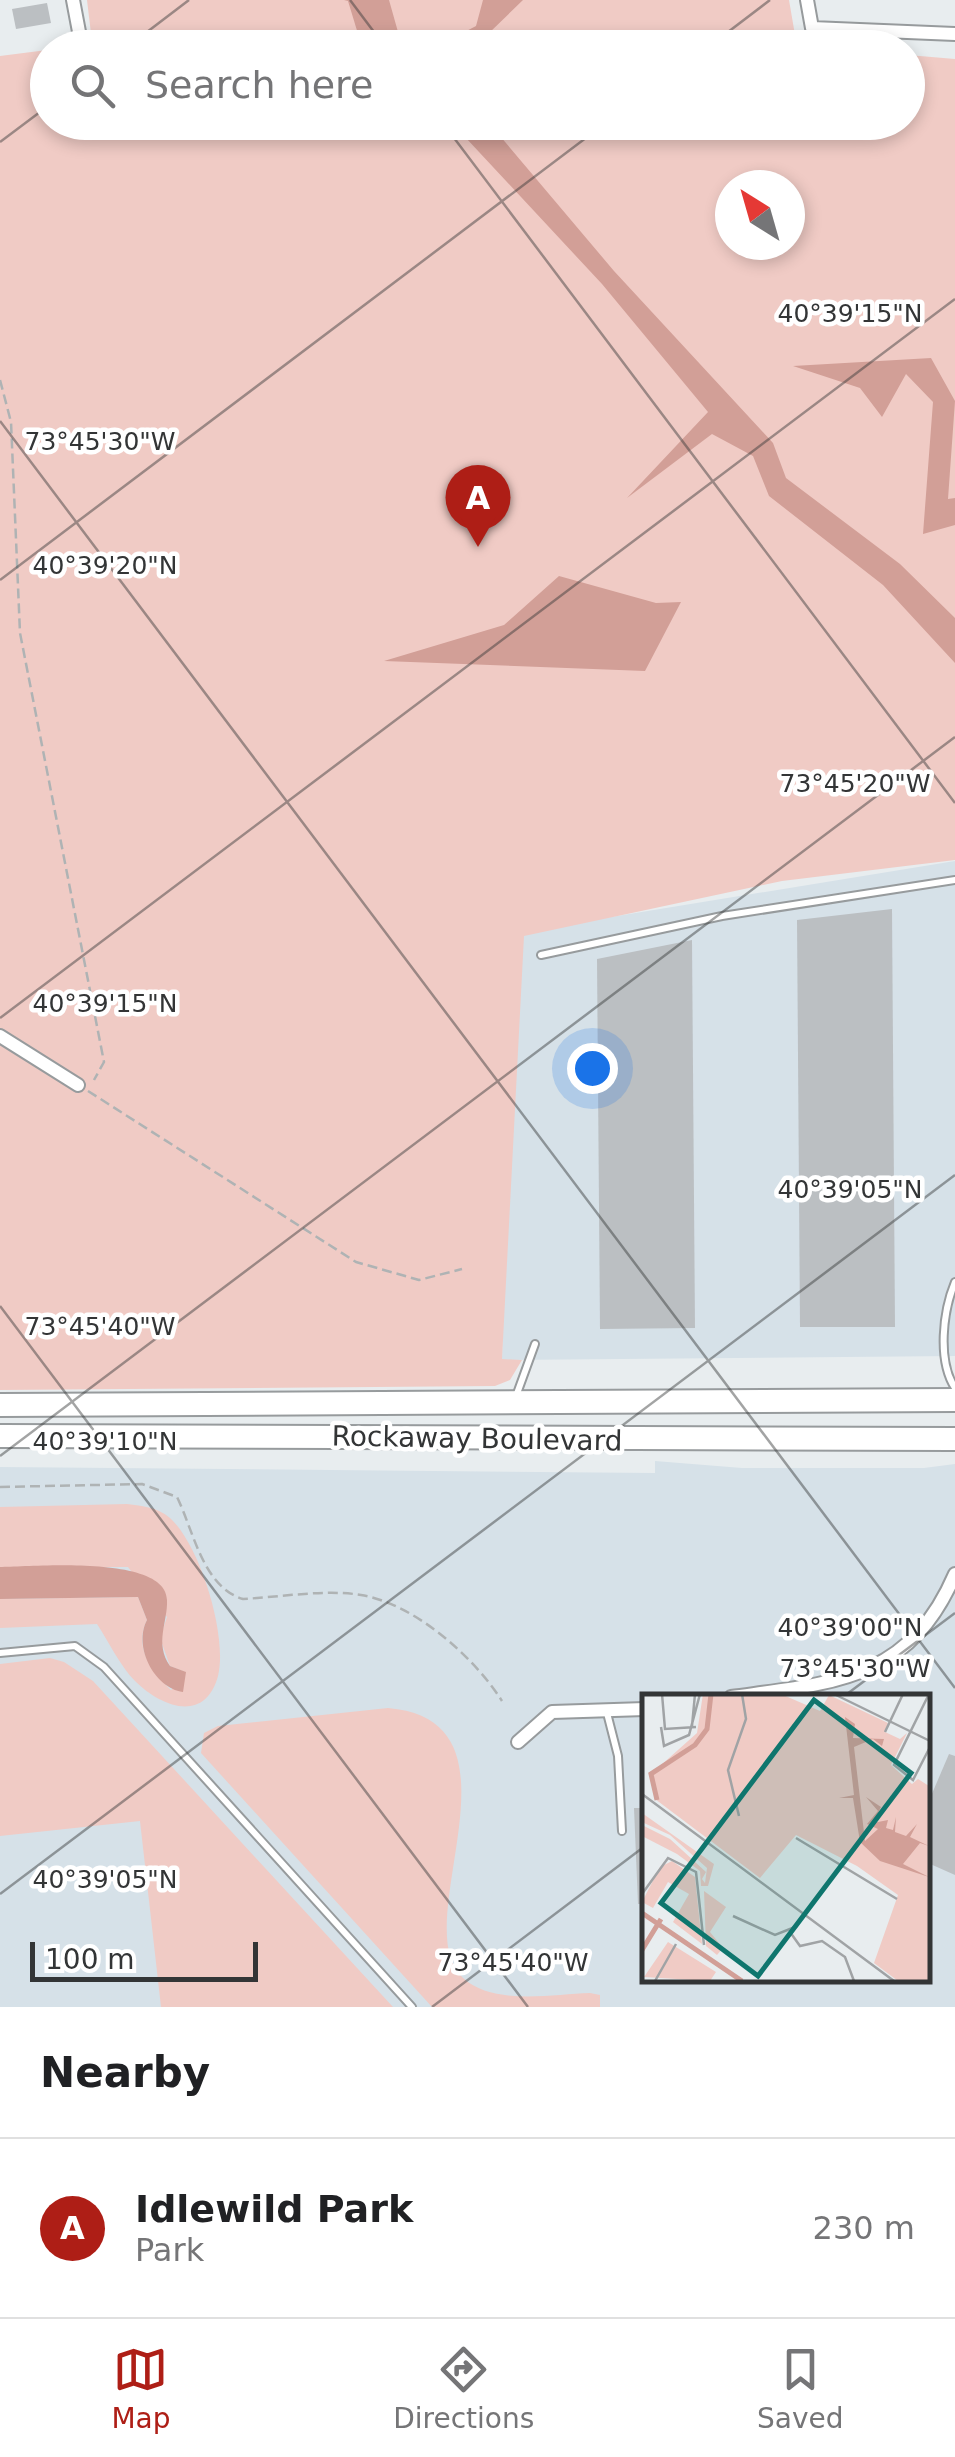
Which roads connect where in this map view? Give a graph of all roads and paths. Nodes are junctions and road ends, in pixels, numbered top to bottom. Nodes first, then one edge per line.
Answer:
1 (74, 0) edge
2 (807, 0) edge
3 (79, 30) edge
4 (860, 30) edge
5 (925, 33) edge
6 (955, 34) edge
7 (0, 380) edge
8 (955, 880) edge
9 (541, 955) dead end
10 (0, 1036) edge
11 (78, 1086) junction
12 (462, 1269) dead end
13 (955, 1282) edge
14 (535, 1344) dead end
15 (955, 1388) edge
16 (955, 1400) edge
17 (514, 1402) junction
18 (0, 1405) edge
19 (0, 1436) edge
20 (955, 1439) edge
21 (0, 1487) edge
22 (954, 1578) edge
23 (0, 1652) edge
24 (773, 1694) edge
25 (502, 1702) dead end
26 (642, 1709) edge
27 (607, 1713) junction
28 (518, 1742) dead end
29 (622, 1831) dead end
30 (412, 2007) edge

1 - 3 street
2 - 4 street
5 - 6 street
7 - 11 path
8 - 9 lane
10 - 11 street
11 - 12 path
13 - 15 lane
14 - 17 lane
16 - 17 highway, Rockaway Boulevard
17 - 18 highway, Rockaway Boulevard
19 - 20 highway, Rockaway Boulevard
21 - 25 path
22 - 24 street
23 - 30 lane
26 - 27 street
27 - 28 street
27 - 29 lane

